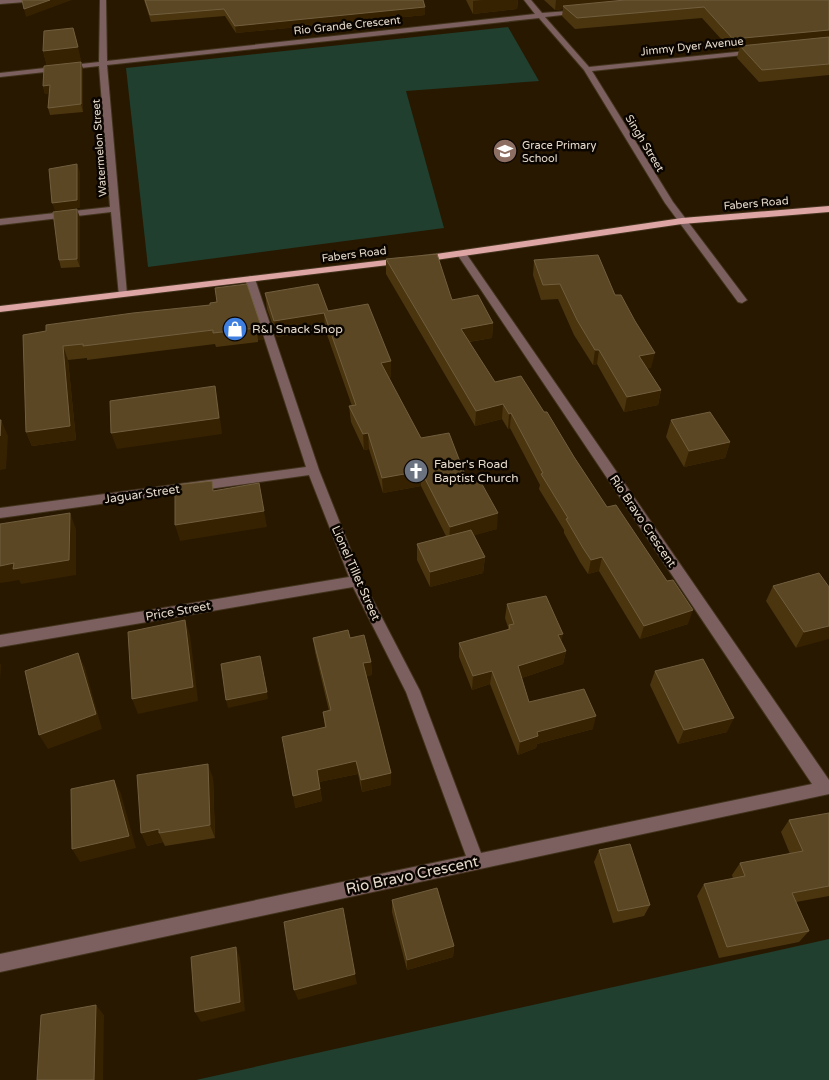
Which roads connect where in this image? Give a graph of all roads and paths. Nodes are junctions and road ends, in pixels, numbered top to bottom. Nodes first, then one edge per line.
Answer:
1 (25, 0) edge
2 (103, 0) edge
3 (527, 0) edge
4 (0, 2) edge
5 (589, 10) edge
6 (539, 15) junction
7 (762, 51) edge
8 (103, 64) junction
9 (587, 69) junction
10 (0, 75) edge
11 (114, 209) junction
12 (829, 209) edge
13 (682, 221) junction
14 (0, 222) edge
15 (462, 254) junction
16 (250, 279) junction
17 (122, 294) junction
18 (742, 300) dead end
19 (0, 309) edge
20 (313, 470) junction
21 (0, 513) edge
22 (357, 581) junction
23 (0, 641) edge
24 (826, 787) edge
25 (476, 862) junction
26 (0, 963) edge

1 - 4 street
2 - 8 street, Watermelon Street
3 - 6 street, Singh Street
5 - 6 street, Rio Grande Crescent
6 - 8 street, Rio Grande Crescent
6 - 9 street, Singh Street
7 - 9 street, Jimmy Dyer Avenue
8 - 10 street, Rio Grande Crescent
8 - 11 street, Watermelon Street
9 - 13 street, Singh Street
11 - 14 street
11 - 17 street, Watermelon Street
12 - 13 main road, Fabers Road
13 - 15 main road, Fabers Road
13 - 18 street, Singh Street
15 - 16 main road, Fabers Road
15 - 24 street, Rio Bravo Crescent
16 - 17 main road, Fabers Road
16 - 20 street, Lionel Tillet Street
17 - 19 main road, Fabers Road
20 - 21 street, Jaguar Street
20 - 22 street, Lionel Tillet Street
22 - 23 street, Price Street
22 - 25 street, Lionel Tillet Street
24 - 25 street, Rio Bravo Crescent
25 - 26 street, Rio Bravo Crescent

